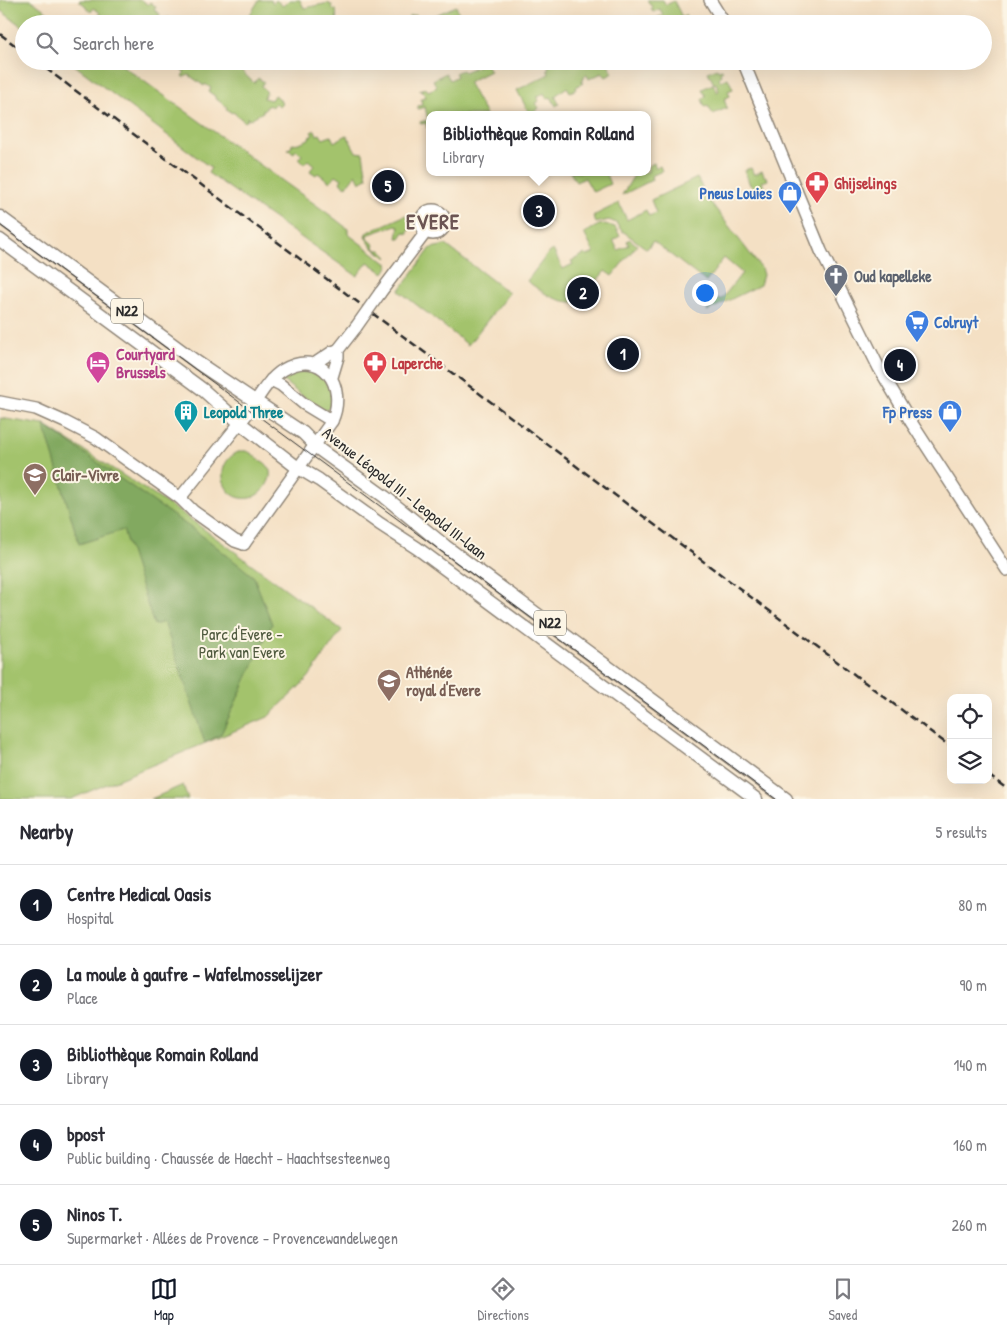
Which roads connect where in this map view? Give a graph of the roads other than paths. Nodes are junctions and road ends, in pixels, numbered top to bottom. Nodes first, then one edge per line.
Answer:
1 (710, 0) edge
2 (719, 15) edge
3 (747, 70) edge
4 (0, 217) edge
5 (426, 232) dead end
6 (0, 240) edge
7 (338, 350) junction
8 (314, 364) junction
9 (332, 377) junction
10 (271, 380) junction
11 (256, 401) junction
12 (0, 402) edge
13 (332, 420) junction
14 (240, 423) junction
15 (315, 444) junction
16 (299, 468) junction
17 (180, 498) junction
18 (1007, 570) edge
19 (756, 799) edge
20 (786, 799) edge

1 - 2 street
3 - 18 street
4 - 11 main road, Avenue Léopold III - Leopold III-laan / N22
5 - 7 street, bridge
6 - 14 main road, N22
7 - 8 street
7 - 9 street
8 - 9 street
8 - 10 street
9 - 13 street
10 - 11 street
10 - 13 street
11 - 14 street
11 - 15 main road, Avenue Léopold III - Leopold III-laan / N22
12 - 17 street
13 - 15 street
14 - 16 main road, N22
14 - 17 street
15 - 16 street
15 - 20 main road, Avenue Léopold III - Leopold III-laan / N22
16 - 17 street
16 - 19 main road, N22

